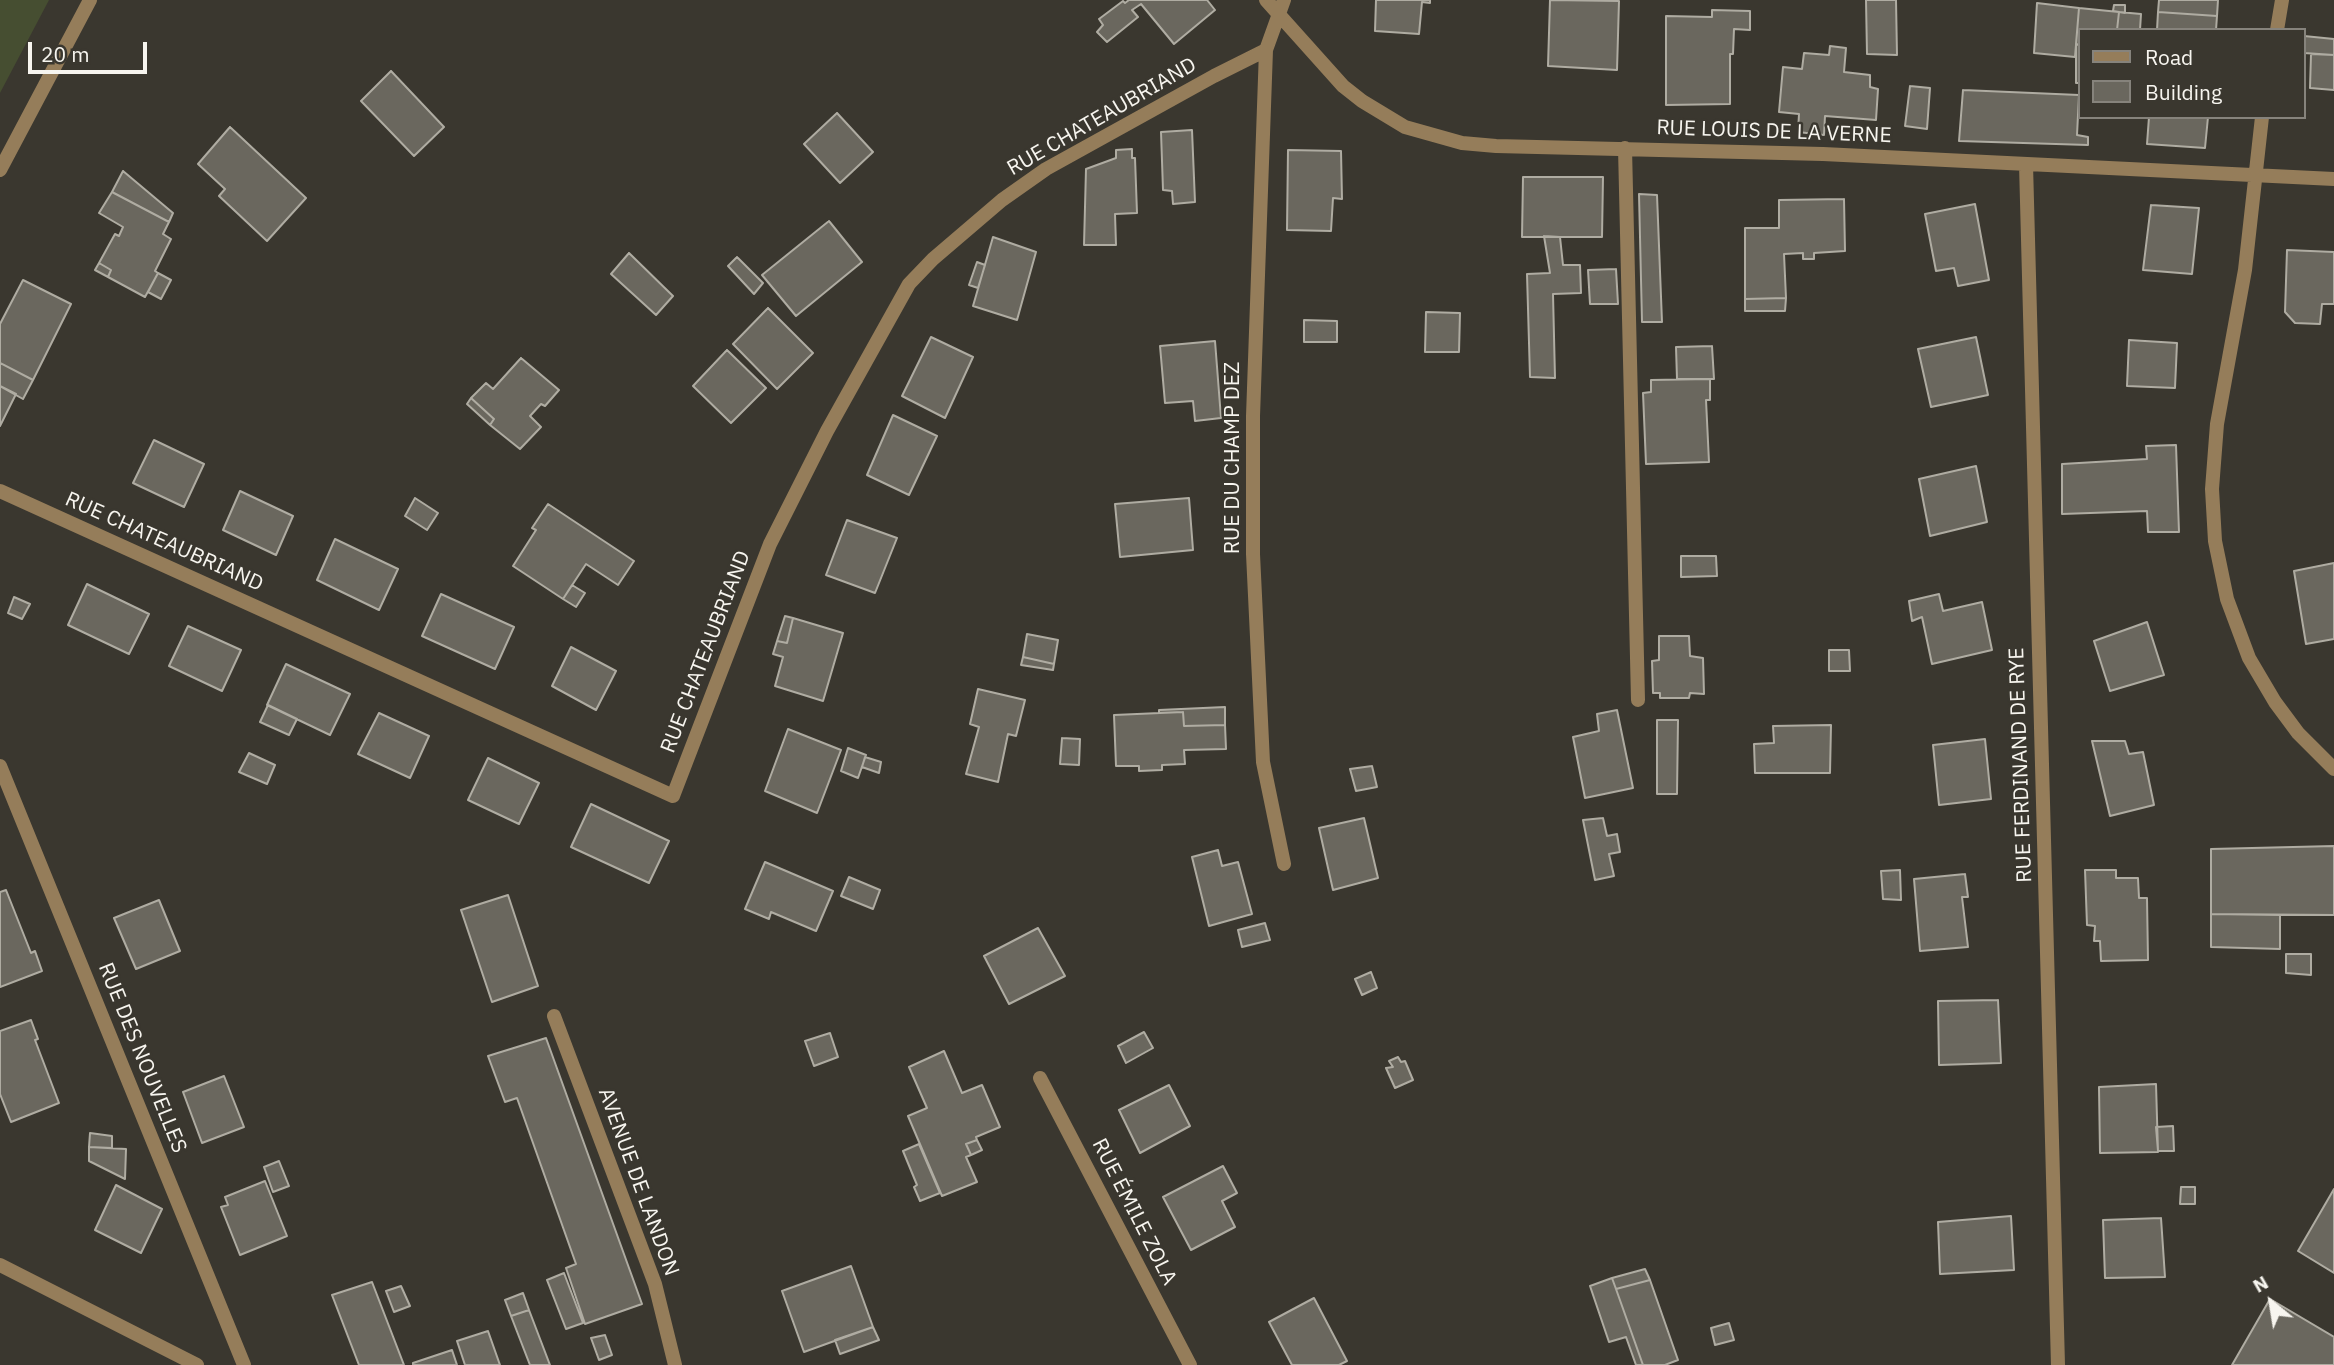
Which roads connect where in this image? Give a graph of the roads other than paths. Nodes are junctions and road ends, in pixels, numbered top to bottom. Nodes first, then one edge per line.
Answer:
1 (90, 0) edge
2 (1266, 0) edge
3 (1284, 0) edge
4 (2282, 0) edge
5 (1278, 15) junction
6 (2277, 28) edge
7 (1266, 50) junction
8 (2262, 119) edge
9 (1625, 148) junction
10 (2026, 164) junction
11 (0, 170) edge
12 (2255, 176) junction
13 (2334, 179) edge
14 (0, 491) edge
15 (1638, 700) dead end
16 (0, 766) edge
17 (2334, 769) edge
18 (1284, 864) dead end
19 (554, 1016) dead end
20 (1041, 1078) dead end
21 (0, 1265) edge
22 (197, 1365) edge
23 (244, 1365) edge
24 (675, 1365) edge
25 (1190, 1365) edge
26 (2058, 1365) edge

1 - 11 street
2 - 5 street, RUE LOUIS DE LA VERNE
3 - 5 street
4 - 6 street
5 - 7 street
5 - 9 street, RUE LOUIS DE LA VERNE
7 - 14 street, RUE CHATEAUBRIAND
7 - 18 street, RUE DU CHAMP DEZ
8 - 12 street
9 - 10 street, RUE LOUIS DE LA VERNE
9 - 15 street
10 - 12 street, RUE LOUIS DE LA VERNE
10 - 26 street, RUE FERDINAND DE RYE
12 - 13 street, RUE LOUIS DE LA VERNE
12 - 17 street
16 - 23 street, RUE DES NOUVELLES
19 - 24 street, AVENUE DE LANDON
20 - 25 street, RUE ÉMILE ZOLA
21 - 22 street

